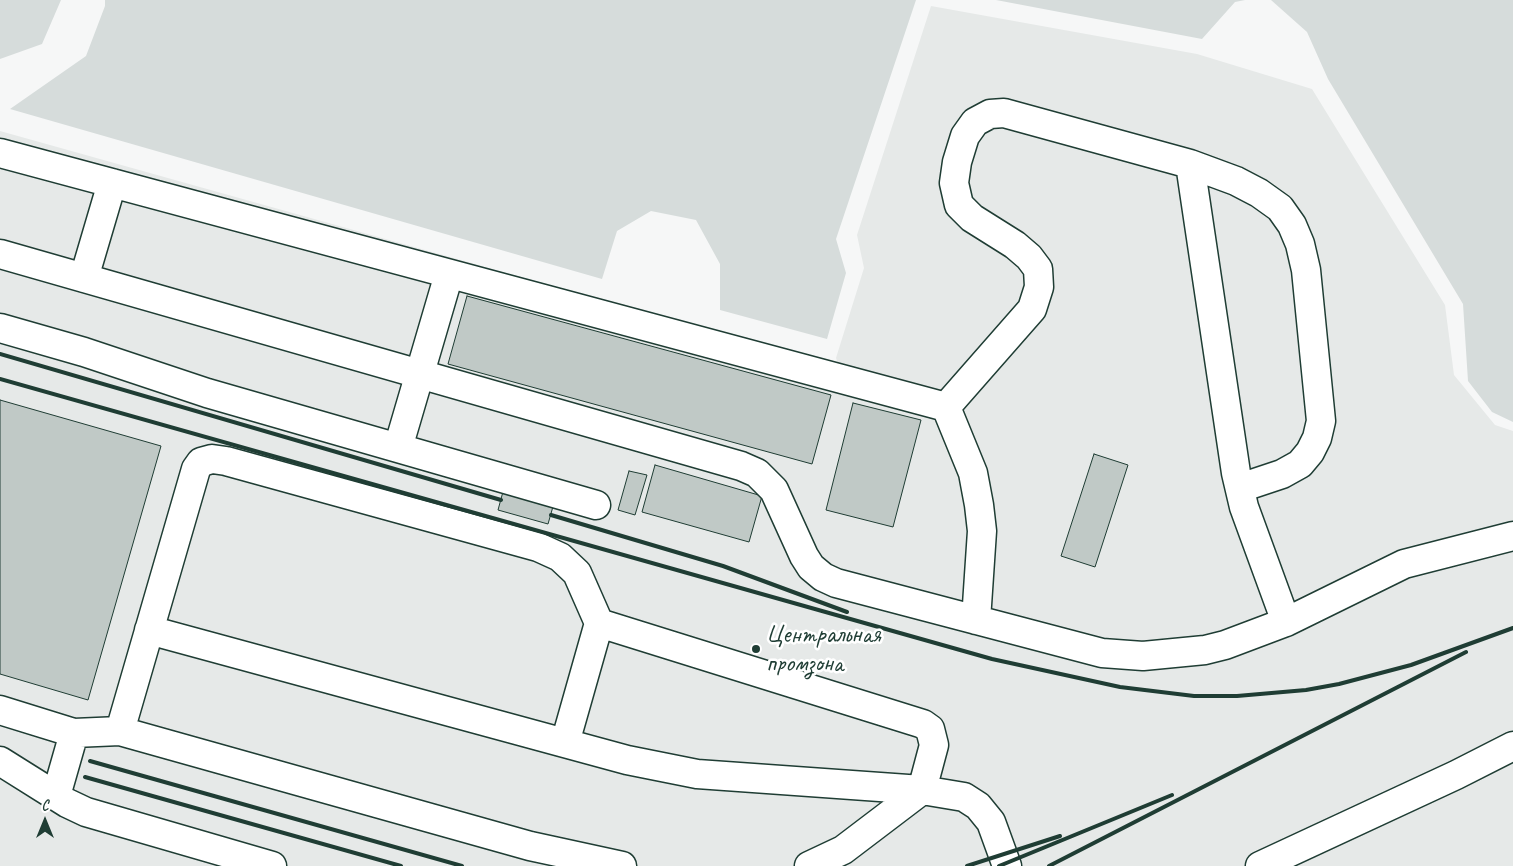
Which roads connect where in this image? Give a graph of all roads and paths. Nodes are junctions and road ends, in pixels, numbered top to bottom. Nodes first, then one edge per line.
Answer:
1 (0, 153) edge
2 (1190, 164) junction
3 (112, 183) junction
4 (0, 254) edge
5 (449, 274) junction
6 (84, 278) junction
7 (0, 328) edge
8 (420, 374) junction
9 (946, 407) junction
10 (398, 448) junction
11 (1240, 488) junction
12 (596, 505) dead end
13 (1513, 536) edge
14 (976, 620) junction
15 (1286, 622) junction
16 (599, 623) junction
17 (149, 630) junction
18 (0, 710) edge
19 (120, 731) junction
20 (74, 732) junction
21 (565, 743) junction
22 (1513, 746) edge
23 (0, 761) edge
24 (922, 790) junction
25 (56, 796) junction
26 (272, 866) edge
27 (622, 866) edge
28 (809, 866) edge
29 (1008, 866) edge
30 (1260, 866) edge

1 - 3 lane
2 - 9 lane
2 - 11 lane
2 - 11 lane
3 - 5 lane
3 - 6 lane
4 - 6 lane
5 - 8 lane
5 - 9 lane
6 - 8 lane
7 - 10 lane
8 - 10 lane
8 - 14 lane
9 - 14 lane
10 - 12 lane
11 - 15 lane
13 - 15 lane
14 - 15 lane
16 - 17 lane
16 - 21 lane
16 - 24 lane
17 - 19 lane
17 - 21 lane
18 - 20 lane
19 - 20 lane
19 - 27 lane
20 - 25 lane
21 - 24 lane
22 - 30 lane
23 - 25 lane
24 - 28 lane
24 - 29 lane
25 - 26 lane

